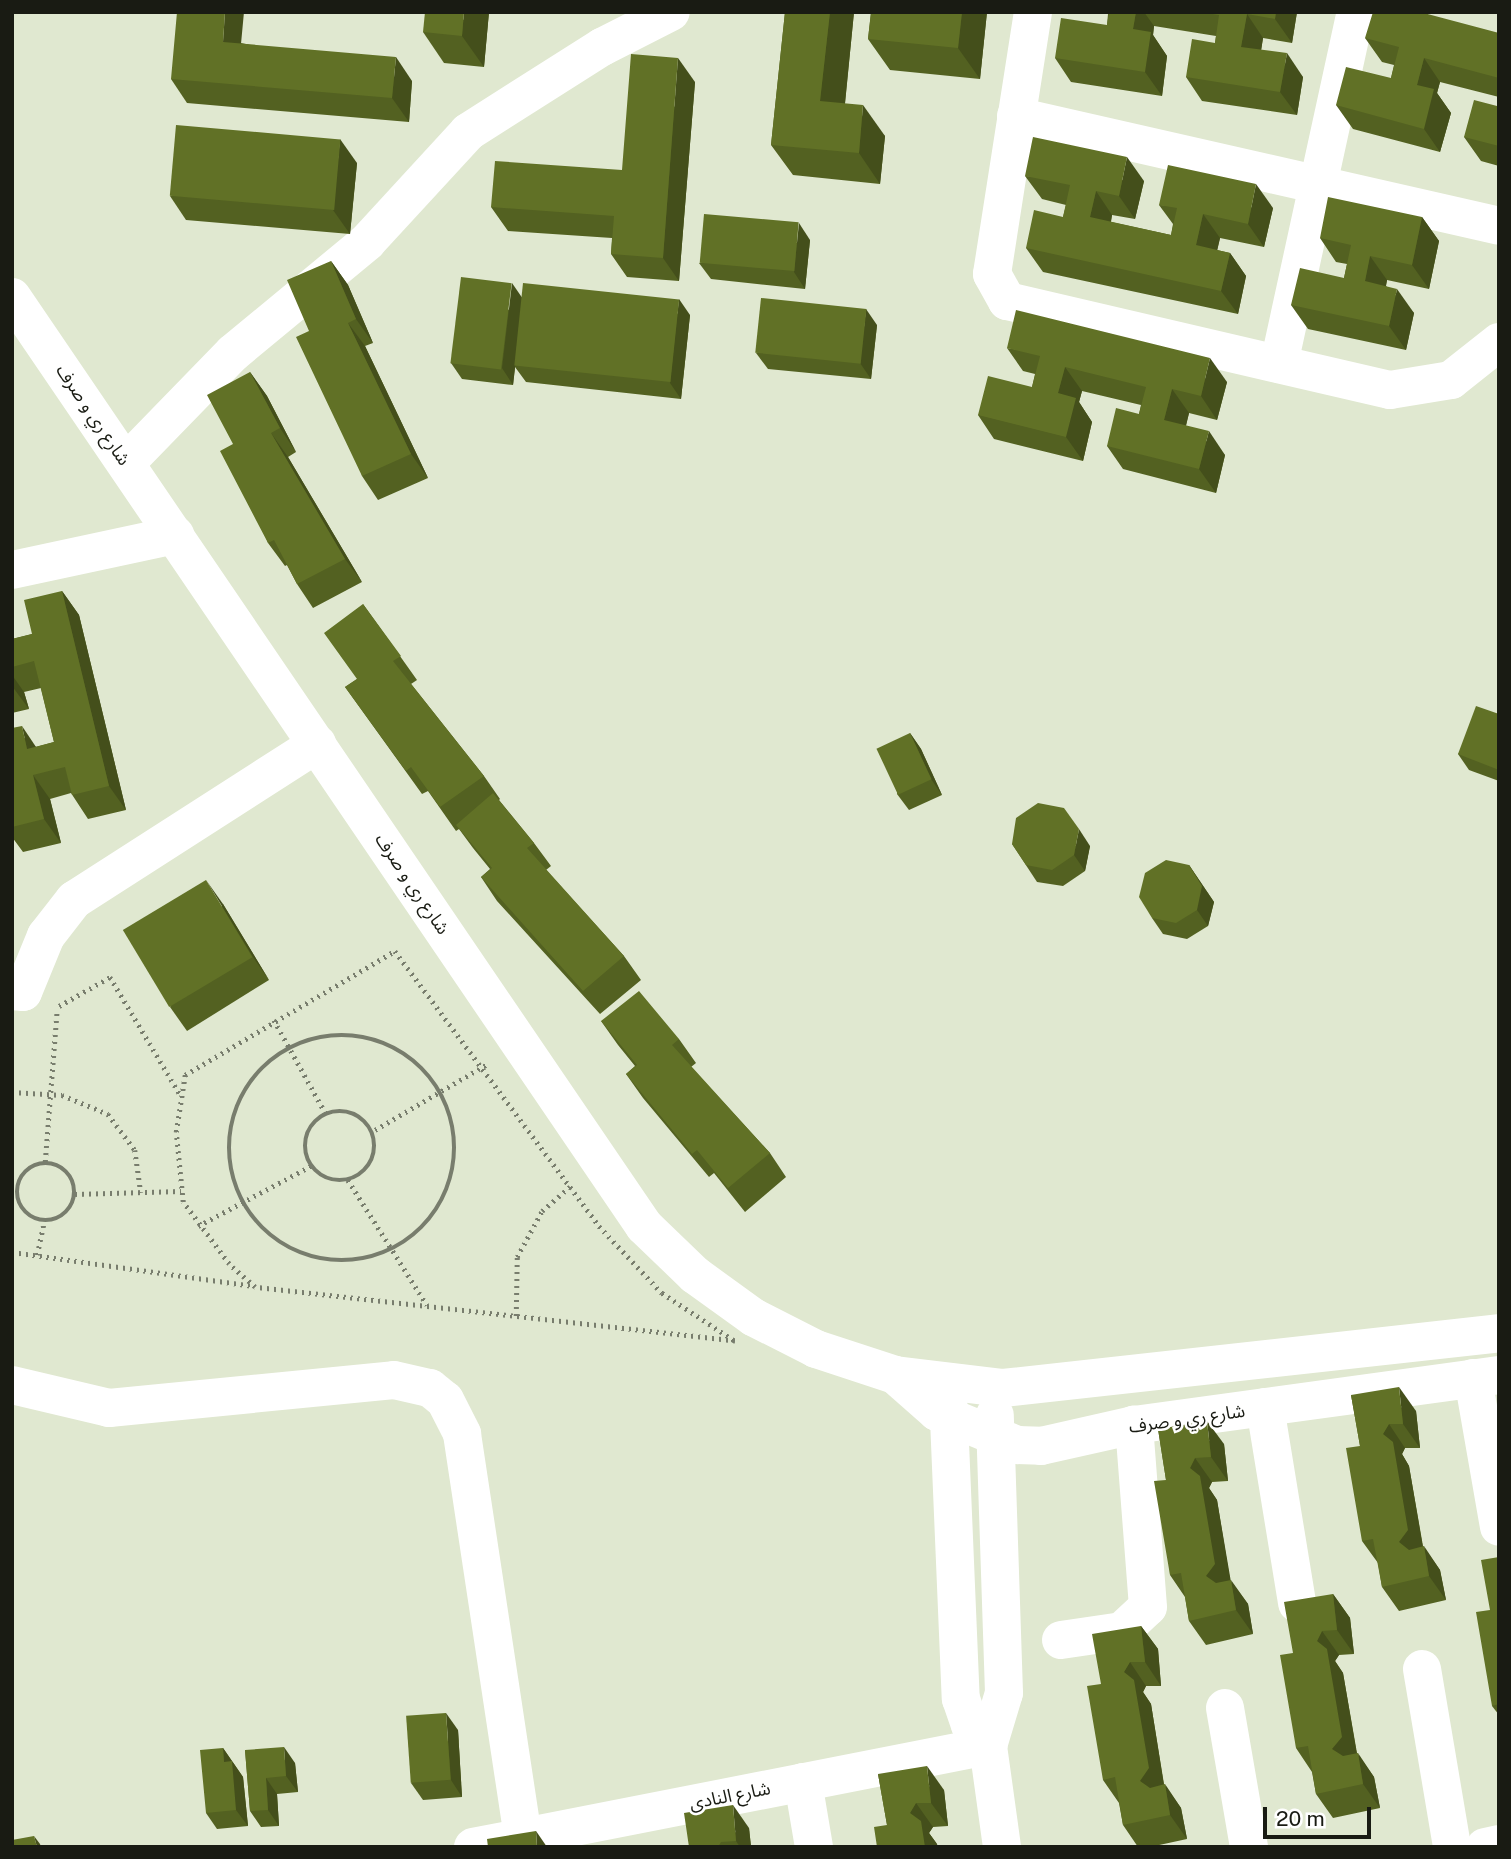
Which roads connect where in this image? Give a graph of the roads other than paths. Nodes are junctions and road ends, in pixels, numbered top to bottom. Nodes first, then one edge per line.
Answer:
1 (671, 12) edge
2 (1033, 12) edge
3 (1356, 12) edge
4 (1016, 116) junction
5 (1318, 185) junction
6 (1499, 226) edge
7 (12, 297) edge
8 (1499, 342) edge
9 (1279, 364) junction
10 (126, 463) junction
11 (175, 535) junction
12 (12, 570) edge
13 (317, 744) junction
14 (12, 991) edge
15 (1499, 1332) edge
16 (1486, 1376) edge
17 (12, 1385) edge
18 (994, 1387) junction
19 (948, 1399) junction
20 (1265, 1407) junction
21 (1134, 1425) junction
22 (996, 1437) junction
23 (1499, 1527) edge
24 (1297, 1603) edge
25 (1061, 1640) dead end
26 (1422, 1668) dead end
27 (1225, 1708) dead end
28 (988, 1746) junction
29 (803, 1782) junction
30 (626, 1832) edge
31 (523, 1837) junction
32 (1499, 1844) edge
33 (472, 1847) edge
34 (814, 1847) edge
35 (1002, 1847) edge
36 (1250, 1847) edge
37 (1452, 1847) edge
38 (1485, 1847) edge

1 - 10 street
2 - 4 street
3 - 5 street
4 - 5 street
4 - 9 street
5 - 6 street
5 - 9 street
7 - 10 street, شارع ري و صرف
8 - 9 street
10 - 11 street, شارع ري و صرف
11 - 12 street
11 - 13 street, شارع ري و صرف
13 - 14 street
13 - 19 street, شارع ري و صرف
15 - 18 street, شارع ري و صرف
16 - 20 street, شارع ري و صرف
16 - 23 street
17 - 31 street
18 - 19 street, شارع ري و صرف
18 - 22 street
19 - 22 street, شارع ري و صرف
19 - 28 street
20 - 21 street, شارع ري و صرف
20 - 24 street
21 - 22 street, شارع ري و صرف
21 - 25 street
22 - 28 street
26 - 37 street
27 - 36 street
28 - 29 street, شارع النادى
28 - 35 street
29 - 30 street, شارع النادى
29 - 34 street
30 - 31 street, شارع النادى
31 - 33 street, شارع النادى
32 - 38 street

